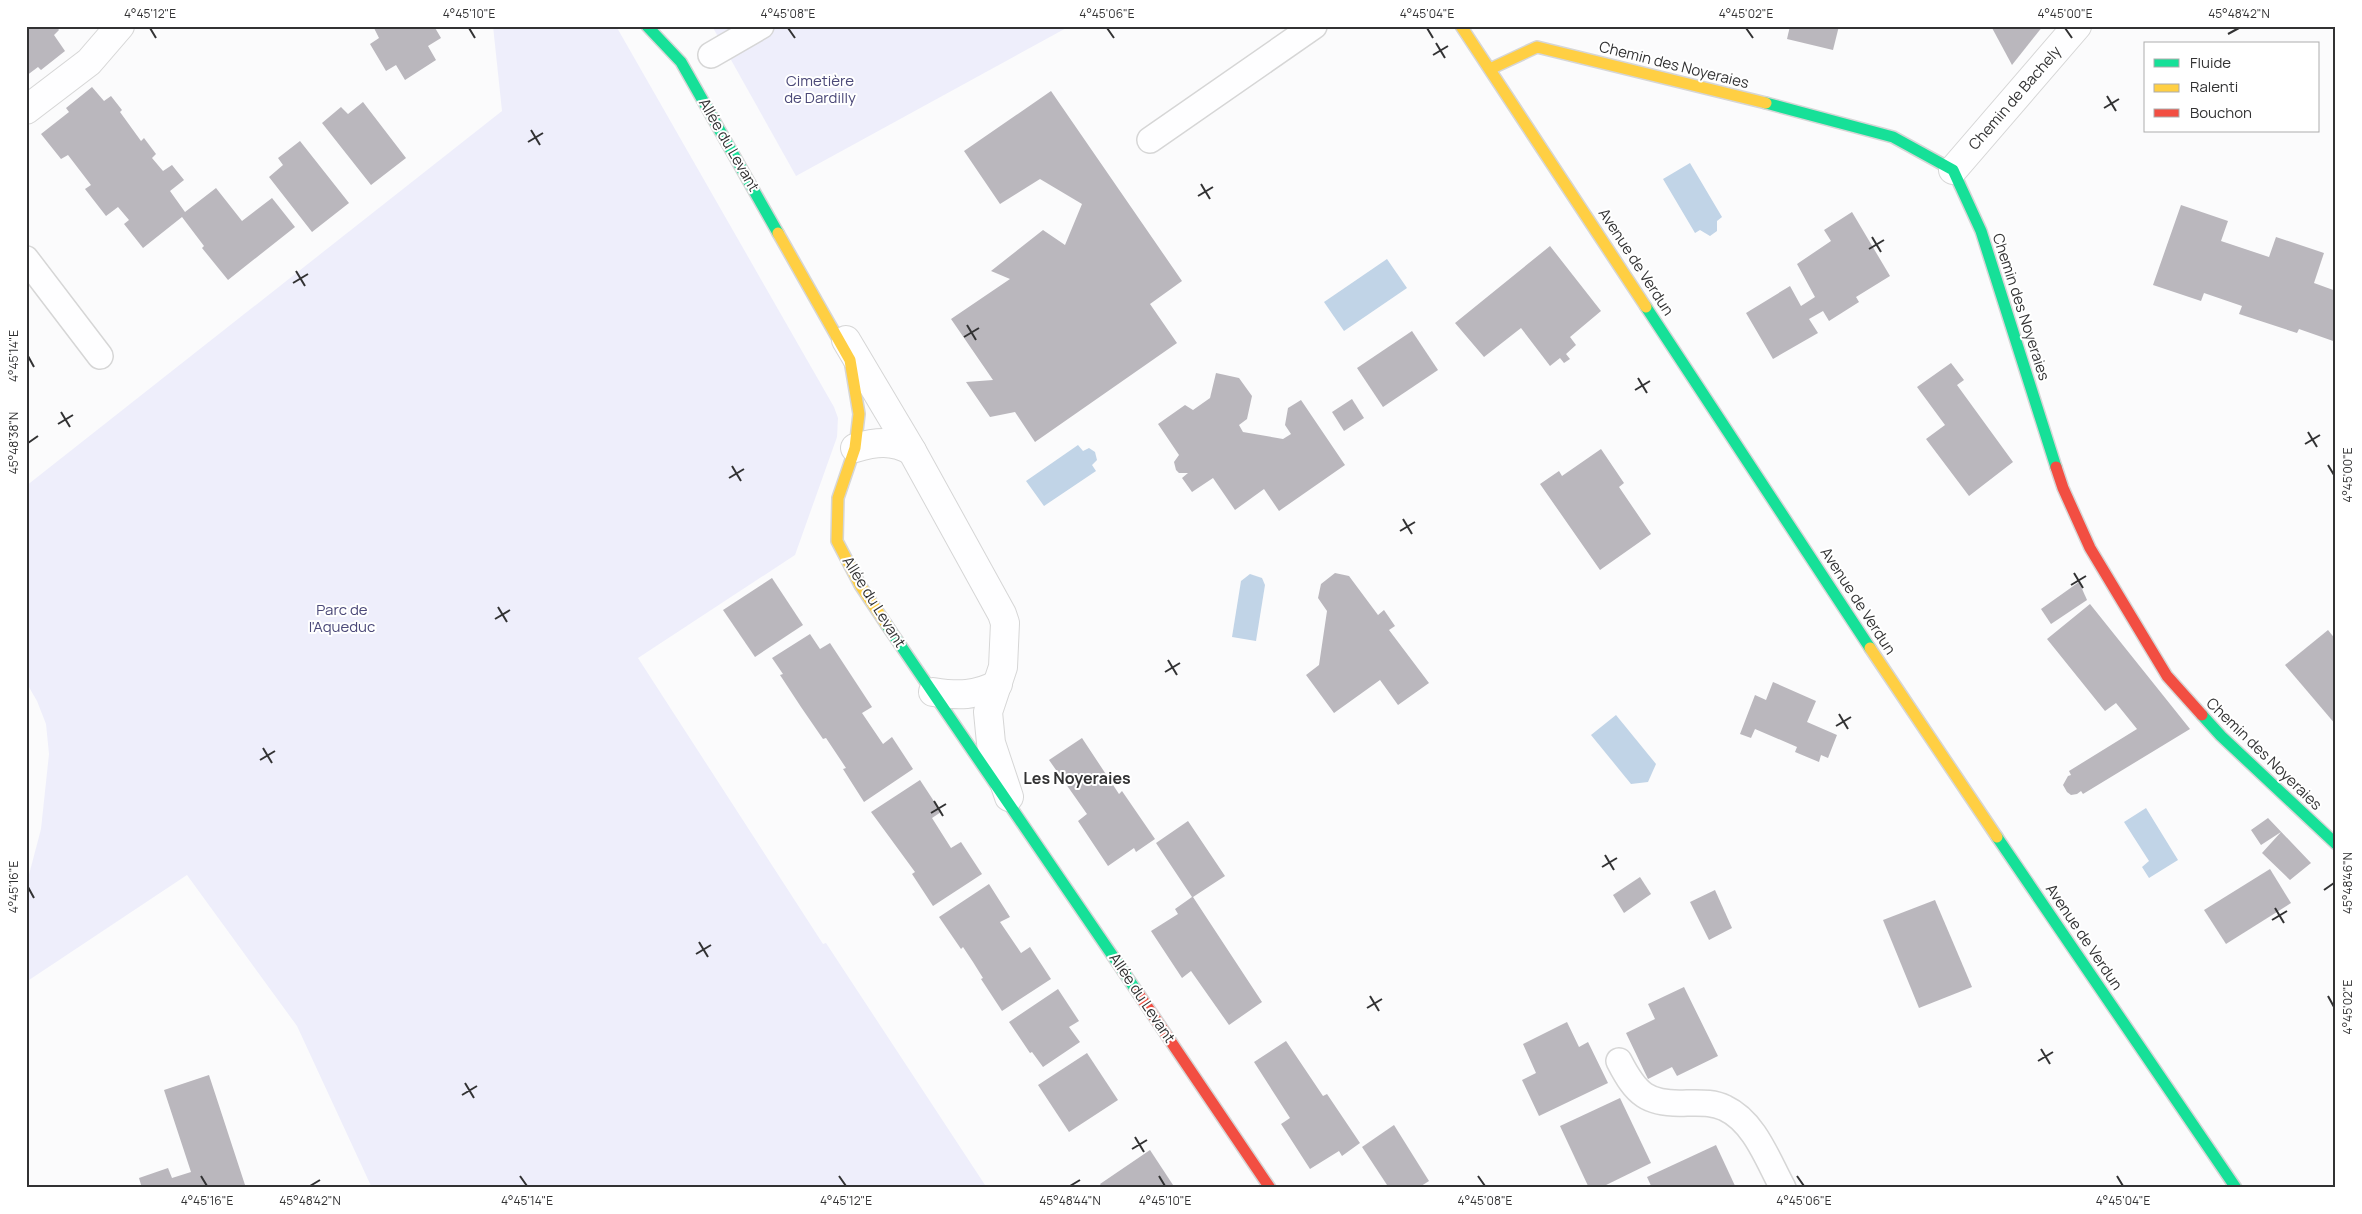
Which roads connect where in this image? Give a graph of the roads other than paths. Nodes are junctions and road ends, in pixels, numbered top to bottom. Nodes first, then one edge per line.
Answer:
1 (120, 26) edge
2 (648, 26) edge
3 (761, 26) edge
4 (1314, 26) edge
5 (1461, 26) edge
6 (2077, 26) edge
7 (732, 33) edge
8 (710, 55) dead end
9 (1490, 69) junction
10 (26, 110) edge
11 (1150, 140) dead end
12 (1953, 170) junction
13 (26, 260) edge
14 (802, 271) junction
15 (100, 356) dead end
16 (855, 448) junction
17 (912, 451) junction
18 (998, 684) junction
19 (934, 692) junction
20 (1013, 808) junction
21 (2336, 844) edge
22 (1618, 1061) dead end
23 (1270, 1188) edge
24 (1783, 1188) edge
25 (2236, 1188) edge

1 - 10 street
2 - 14 street, Allée du Levant
3 - 7 lane
4 - 11 lane
5 - 9 street, Avenue de Verdun
6 - 12 street, Chemin de Bachely
7 - 8 lane
9 - 12 street, Chemin des Noyeraies
9 - 25 street, Avenue de Verdun
12 - 21 street, Chemin des Noyeraies
13 - 15 lane
14 - 16 street, Allée du Levant
14 - 17 street, Allée du Levant
16 - 17 street
16 - 19 street, Allée du Levant
17 - 18 street, Allée du Levant
18 - 19 street
18 - 20 street, Allée du Levant
19 - 20 street, Allée du Levant
20 - 23 street, Allée du Levant
22 - 24 lane

